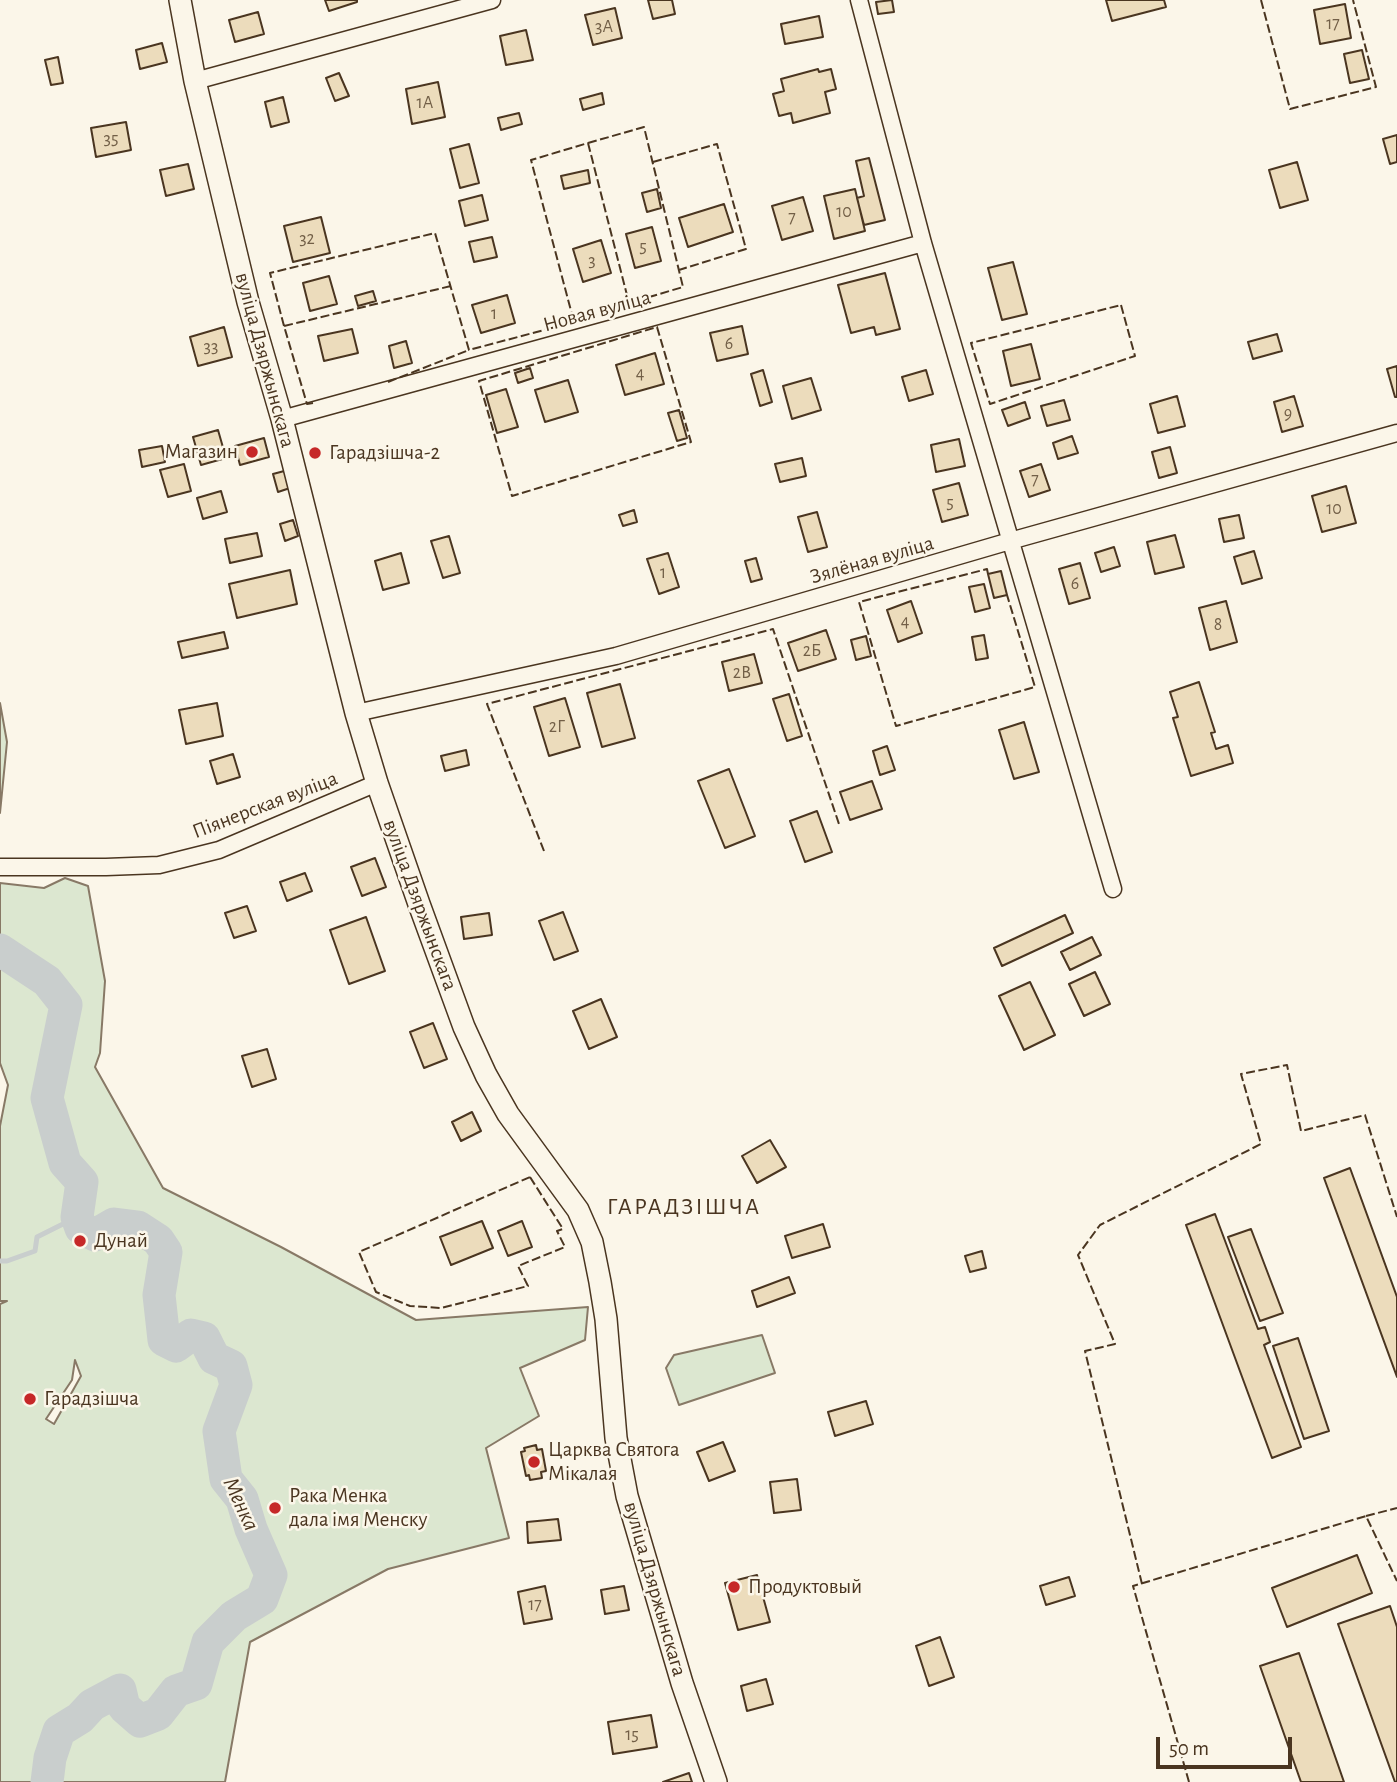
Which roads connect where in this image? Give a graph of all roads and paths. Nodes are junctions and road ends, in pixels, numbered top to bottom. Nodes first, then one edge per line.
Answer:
1 (180, 0) edge
2 (492, 0) edge
3 (859, 0) edge
4 (195, 81) junction
5 (923, 243) junction
6 (282, 419) junction
7 (1397, 433) edge
8 (1010, 541) junction
9 (356, 713) junction
10 (377, 783) junction
11 (5, 867) edge
12 (1113, 889) dead end
13 (716, 1782) edge

1 - 4 street, вуліца Дзяржынскага
2 - 4 street
3 - 5 street
4 - 6 street, вуліца Дзяржынскага
5 - 6 street, Новая вуліца
5 - 8 street
6 - 9 street, вуліца Дзяржынскага
7 - 8 street, Зялёная вуліца
8 - 9 street, Зялёная вуліца
8 - 12 street
9 - 10 street, вуліца Дзяржынскага
10 - 11 street, Піянерская вуліца
10 - 13 street, вуліца Дзяржынскага

